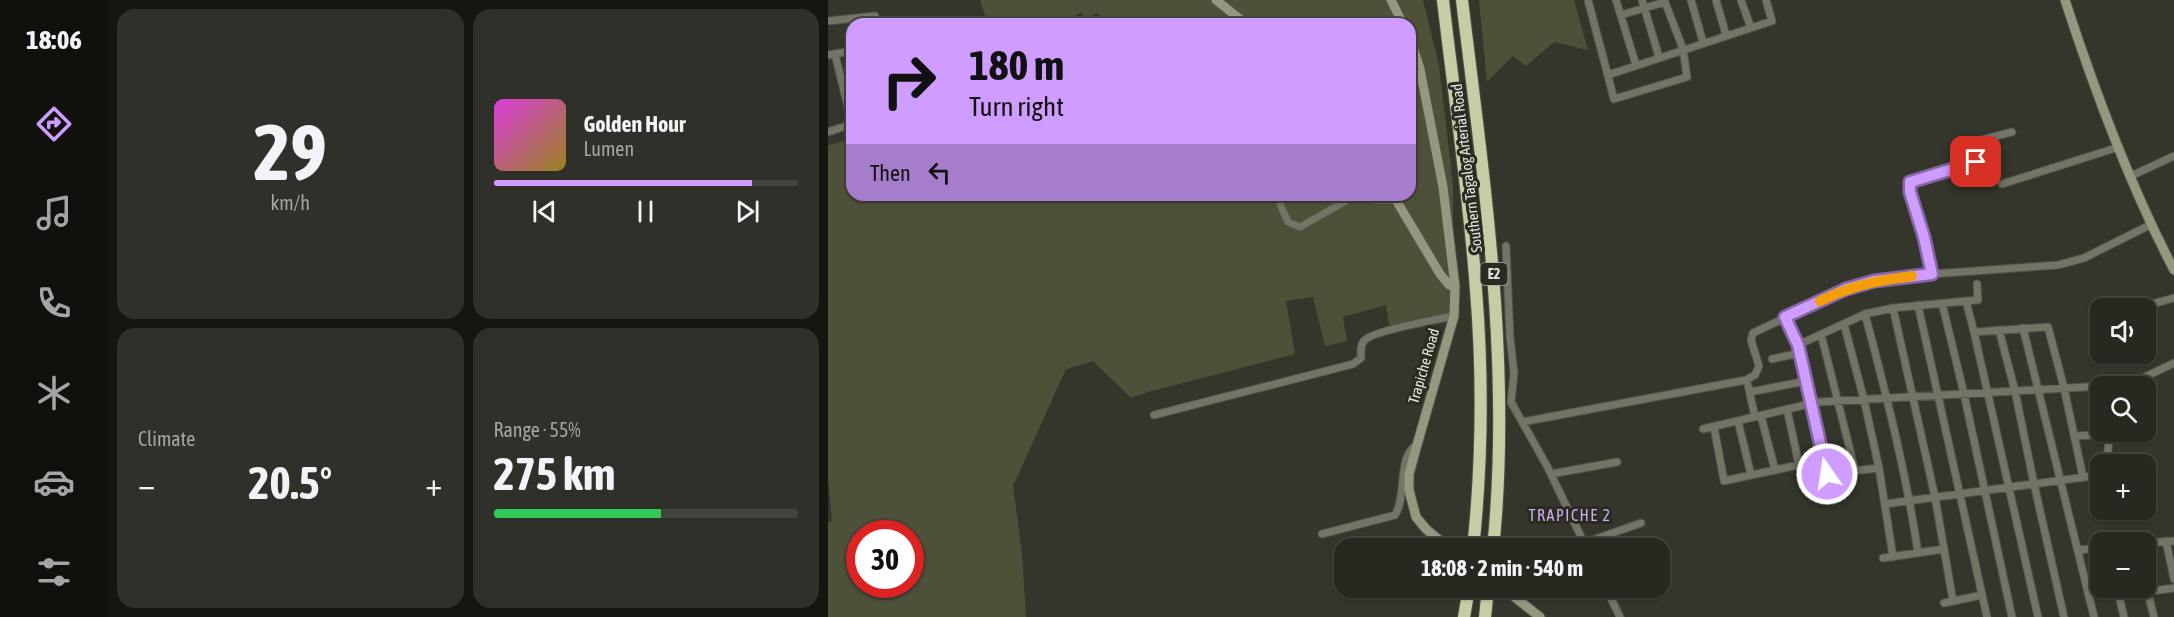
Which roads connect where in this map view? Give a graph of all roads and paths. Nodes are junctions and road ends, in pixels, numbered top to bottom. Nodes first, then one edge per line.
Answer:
1 (1216, 0) edge
2 (1390, 0) edge
3 (1443, 0) edge
4 (1462, 0) edge
5 (1588, 0) edge
6 (1616, 0) edge
7 (1642, 0) edge
8 (1691, 0) edge
9 (1716, 0) edge
10 (1741, 0) edge
11 (1766, 0) edge
12 (2065, 0) edge
13 (1665, 1) edge
14 (1644, 8) junction
15 (1621, 15) junction
16 (875, 16) dead end
17 (870, 18) edge
18 (1238, 18) edge
19 (1400, 18) edge
20 (828, 21) edge
21 (846, 21) edge
22 (1750, 28) junction
23 (1726, 35) junction
24 (1703, 42) junction
25 (1683, 49) junction
26 (846, 52) edge
27 (831, 55) edge
28 (1416, 57) edge
29 (1659, 57) junction
30 (1636, 65) junction
31 (1608, 75) junction
32 (846, 104) edge
33 (846, 126) edge
34 (828, 132) edge
35 (2012, 132) dead end
36 (2119, 147) junction
37 (2174, 156) edge
38 (2131, 176) junction
39 (2002, 184) dead end
40 (1279, 201) edge
41 (1344, 201) edge
42 (1397, 201) edge
43 (2150, 225) junction
44 (1506, 246) dead end
45 (2174, 270) edge
46 (1932, 274) junction
47 (1977, 284) dead end
48 (1455, 286) junction
49 (2174, 298) edge
50 (1966, 301) junction
51 (1942, 303) junction
52 (2156, 303) edge
53 (1918, 305) junction
54 (1893, 308) junction
55 (1865, 314) junction
56 (1454, 316) junction
57 (1785, 317) junction
58 (1844, 324) junction
59 (2023, 328) junction
60 (1999, 330) junction
61 (1974, 332) junction
62 (1821, 334) junction
63 (1798, 345) junction
64 (1800, 353) junction
65 (1772, 359) dead end
66 (2174, 363) edge
67 (1806, 381) junction
68 (2064, 388) junction
69 (2039, 390) junction
70 (2015, 391) junction
71 (1988, 393) junction
72 (1964, 394) junction
73 (1938, 396) junction
74 (1913, 397) junction
75 (1887, 399) junction
76 (1864, 400) junction
77 (1838, 401) junction
78 (1811, 404) junction
79 (1787, 409) junction
80 (1154, 415) dead end
81 (1758, 416) junction
82 (1738, 421) junction
83 (1522, 422) junction
84 (1714, 427) junction
85 (1703, 429) dead end
86 (2075, 436) junction
87 (1417, 444) junction
88 (2107, 454) edge
89 (1617, 462) dead end
90 (1799, 465) junction
91 (1879, 468) junction
92 (1775, 470) junction
93 (1854, 470) junction
94 (1551, 474) junction
95 (1827, 474) junction
96 (1751, 476) junction
97 (2090, 476) edge
98 (2083, 477) junction
99 (2060, 480) junction
100 (2034, 484) junction
101 (2008, 487) junction
102 (1984, 490) junction
103 (1960, 494) junction
104 (1935, 497) junction
105 (1910, 501) junction
106 (1885, 504) junction
107 (1641, 523) dead end
108 (1322, 534) dead end
109 (1437, 538) edge
110 (1474, 538) edge
111 (1493, 538) edge
112 (1581, 538) edge
113 (1604, 538) edge
114 (2170, 541) edge
115 (1944, 549) junction
116 (2090, 549) edge
117 (2078, 550) junction
118 (1918, 553) junction
119 (1893, 556) junction
120 (1883, 558) dead end
121 (2174, 579) edge
122 (2174, 588) edge
123 (2156, 591) edge
124 (1982, 595) junction
125 (1467, 598) edge
126 (1487, 598) edge
127 (1516, 598) edge
128 (1611, 598) edge
129 (2119, 598) edge
130 (2149, 598) edge
131 (1953, 601) junction
132 (1944, 603) dead end
133 (1464, 617) edge
134 (1485, 617) edge
135 (1540, 617) edge
136 (1620, 617) edge
137 (1987, 617) edge
138 (2012, 617) edge
139 (2038, 617) edge
140 (2064, 617) edge
141 (2094, 617) edge
142 (2124, 617) edge
143 (2154, 617) edge

1 - 18 street
2 - 19 street
3 - 110 highway, Southern Tagalog Arterial Road / E2
4 - 111 highway, Southern Tagalog Arterial Road / E2
5 - 31 street
6 - 15 street
7 - 14 street
8 - 24 street
9 - 23 street
10 - 22 street
11 - 22 street
12 - 36 street
13 - 14 street
13 - 25 street
14 - 15 street
14 - 29 street
15 - 30 street
16 - 17 street
20 - 21 street
22 - 23 street
23 - 24 street
24 - 25 street
25 - 29 street
25 - 31 street
26 - 27 street
27 - 32 street
28 - 48 street, Trapiche Road
29 - 30 street
30 - 31 street
33 - 34 street
35 - 46 street
36 - 38 street
36 - 39 street
37 - 38 street
38 - 43 street
40 - 41 street
42 - 48 street
43 - 45 street
43 - 46 street
44 - 83 street
46 - 57 street
47 - 50 street
48 - 56 street, Trapiche Road
49 - 52 street
50 - 51 street
50 - 61 street
51 - 53 street
51 - 72 street
53 - 54 street
53 - 73 street
54 - 55 street
54 - 74 street
55 - 58 street
55 - 75 street
56 - 80 street
56 - 87 street, Trapiche Road
57 - 63 street
57 - 83 street
58 - 62 street
58 - 76 street
59 - 60 street
59 - 68 street
59 - 69 street
60 - 61 street
60 - 70 street
61 - 71 street
62 - 63 street
62 - 77 street
63 - 64 street
64 - 65 street
64 - 67 street
66 - 68 street
67 - 78 street
67 - 81 street
68 - 69 street
68 - 86 street
69 - 70 street
69 - 99 street
70 - 71 street
70 - 100 street
71 - 72 street
71 - 101 street
72 - 73 street
72 - 102 street
73 - 74 street
73 - 103 street
74 - 75 street
74 - 104 street
75 - 76 street
75 - 105 street
76 - 77 street
76 - 91 street
77 - 78 street
77 - 93 street
78 - 79 street
78 - 95 street
79 - 81 street
79 - 90 street
81 - 82 street
81 - 92 street
82 - 84 street
82 - 96 street
83 - 94 street
84 - 85 street
84 - 96 street
86 - 88 street
86 - 98 street
87 - 108 street
87 - 109 street, Trapiche Road
89 - 94 street
90 - 92 street
90 - 95 street
91 - 93 street
91 - 106 street
92 - 96 street
93 - 95 street
94 - 112 street
97 - 98 street
98 - 99 street
99 - 100 street
99 - 117 street
100 - 101 street
100 - 140 street
101 - 102 street
101 - 139 street
102 - 103 street
102 - 138 street
103 - 104 street
103 - 124 street
104 - 105 street
104 - 115 street
105 - 106 street
105 - 118 street
106 - 119 street
107 - 113 street
114 - 121 street
115 - 118 street
115 - 131 street
116 - 117 street
117 - 141 street
118 - 119 street
119 - 120 street
122 - 123 street
124 - 131 street
124 - 137 street
125 - 133 highway
126 - 134 highway
127 - 135 street
128 - 136 street
129 - 142 street
130 - 143 street
131 - 132 street

